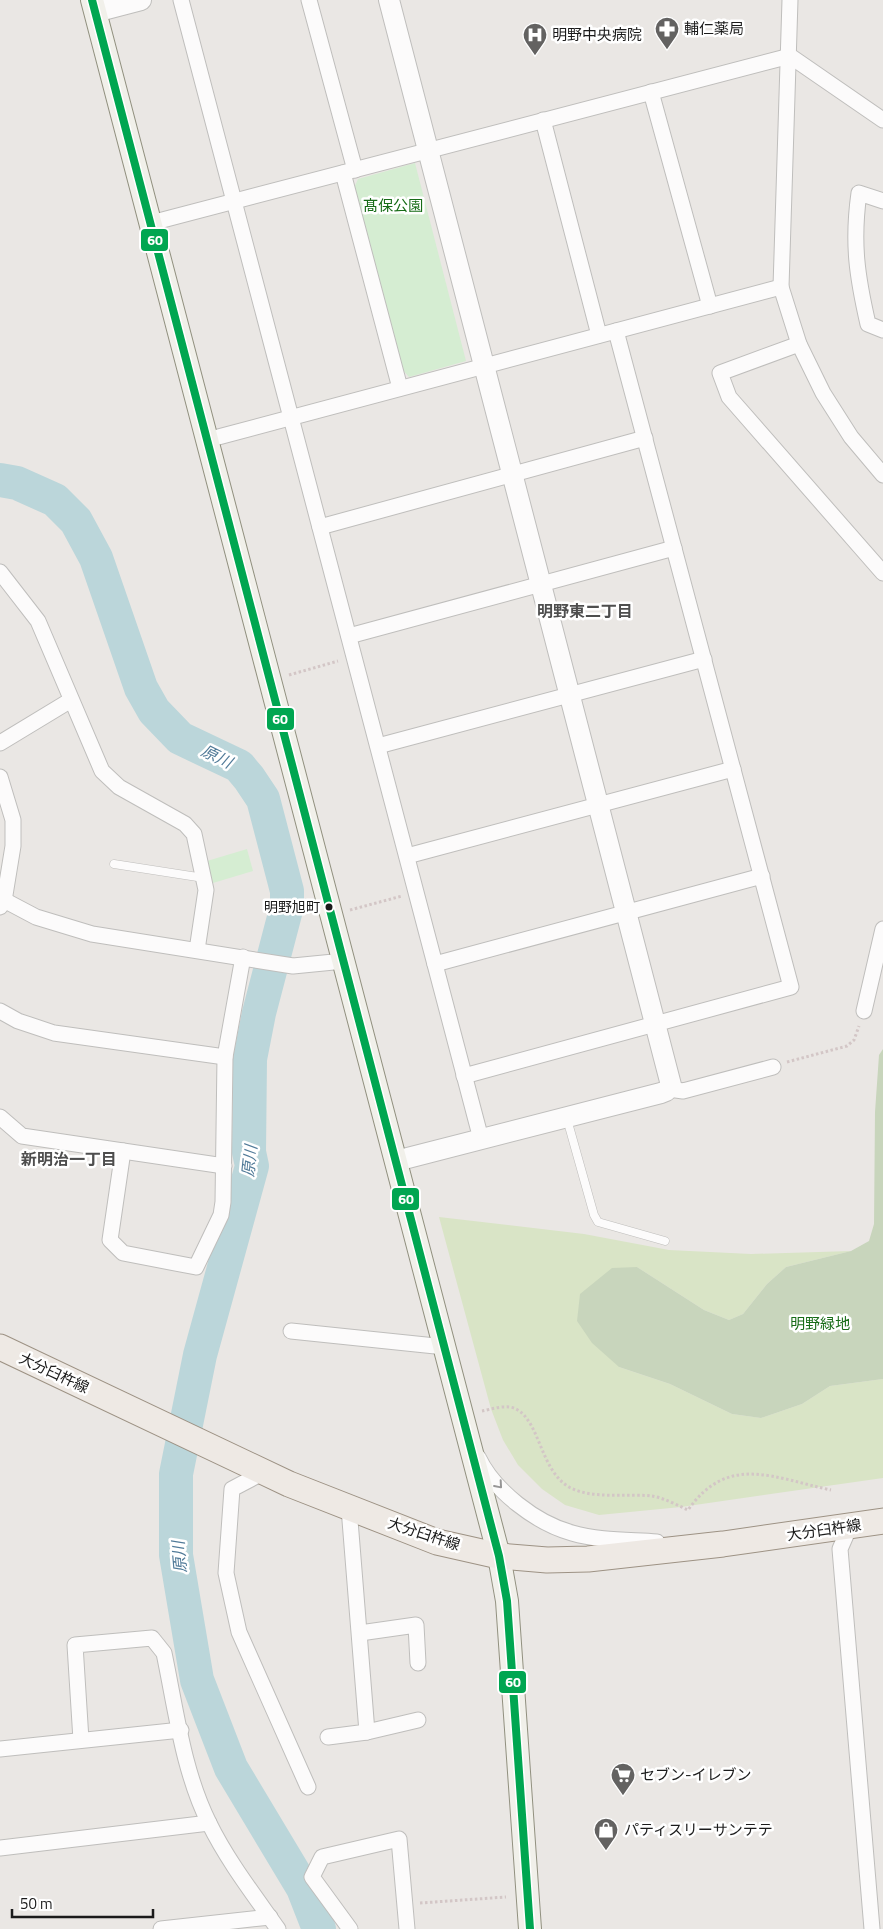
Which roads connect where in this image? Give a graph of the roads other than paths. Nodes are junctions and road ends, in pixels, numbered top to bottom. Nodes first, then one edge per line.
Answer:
1 (141, 0) edge
2 (182, 0) edge
3 (308, 0) edge
4 (389, 0) edge
5 (790, 0) edge
6 (94, 6) edge
7 (790, 56) junction
8 (651, 92) junction
9 (543, 120) junction
10 (883, 120) edge
11 (428, 150) junction
12 (349, 171) junction
13 (234, 201) junction
14 (883, 201) edge
15 (151, 223) junction
16 (781, 287) junction
17 (710, 306) junction
18 (616, 330) junction
19 (883, 330) edge
20 (599, 335) junction
21 (799, 344) junction
22 (484, 366) junction
23 (400, 388) junction
24 (291, 417) junction
25 (645, 438) junction
26 (208, 440) junction
27 (513, 474) junction
28 (883, 475) edge
29 (320, 527) junction
30 (674, 548) junction
31 (0, 572) edge
32 (883, 573) edge
33 (541, 584) junction
34 (349, 636) junction
35 (704, 659) junction
36 (570, 694) junction
37 (71, 700) junction
38 (0, 743) edge
39 (378, 746) junction
40 (733, 769) junction
41 (0, 777) edge
42 (599, 805) junction
43 (407, 856) junction
44 (114, 864) dead end
45 (762, 876) junction
46 (204, 878) junction
47 (1, 902) edge
48 (627, 912) junction
49 (883, 929) edge
50 (197, 950) junction
51 (246, 957) junction
52 (344, 961) junction
53 (435, 964) junction
54 (0, 1011) edge
55 (864, 1011) road end
56 (656, 1024) junction
57 (225, 1057) junction
58 (772, 1067) road end
59 (464, 1076) junction
60 (668, 1089) junction
61 (566, 1117) junction
62 (0, 1118) edge
63 (481, 1139) junction
64 (123, 1151) junction
65 (396, 1161) junction
66 (224, 1166) junction
67 (666, 1241) dead end
68 (291, 1330) dead end
69 (0, 1347) edge
70 (445, 1347) junction
71 (466, 1428) junction
72 (264, 1472) junction
73 (349, 1508) junction
74 (883, 1521) edge
75 (850, 1526) junction
76 (724, 1544) junction
77 (500, 1556) junction
78 (360, 1633) junction
79 (418, 1663) dead end
80 (418, 1720) dead end
81 (181, 1730) junction
82 (367, 1732) junction
83 (328, 1737) dead end
84 (81, 1740) junction
85 (0, 1749) edge
86 (308, 1787) dead end
87 (209, 1823) junction
88 (0, 1848) edge
89 (274, 1923) edge
90 (160, 1929) edge
91 (350, 1929) edge
92 (407, 1929) edge
93 (530, 1929) edge
94 (872, 1929) edge

1 - 6 street
2 - 13 street
3 - 12 street
4 - 11 street
5 - 7 street
6 - 15 main road
7 - 8 street
7 - 10 street
7 - 16 street
8 - 9 street
8 - 17 street
9 - 11 street
9 - 20 street
11 - 12 street
11 - 22 street
12 - 13 street
12 - 23 street
13 - 15 street
13 - 24 street
14 - 19 street
15 - 26 main road
16 - 17 street
16 - 21 street
17 - 18 street
18 - 20 street
18 - 25 street
20 - 22 street
21 - 28 street
21 - 32 street
22 - 23 street
22 - 27 street
23 - 24 street
24 - 26 street
24 - 29 street
25 - 27 street
25 - 30 street
26 - 52 main road
27 - 29 street
27 - 33 street
29 - 34 street
30 - 33 street
30 - 35 street
31 - 37 street
33 - 34 street
33 - 36 street
34 - 39 street
35 - 36 street
35 - 40 street
36 - 39 street
36 - 42 street
37 - 38 street
37 - 46 street
39 - 43 street
40 - 42 street
40 - 45 street
41 - 47 street
42 - 43 street
42 - 48 street
43 - 53 street
44 - 46 lane
45 - 48 street
45 - 56 street
46 - 50 street
47 - 50 street
48 - 53 street
48 - 56 street
49 - 55 street
50 - 51 street
51 - 52 street
51 - 57 street
52 - 65 main road
53 - 59 street
54 - 57 street
56 - 59 street
56 - 60 street
57 - 66 street
58 - 60 street
59 - 63 street
60 - 61 street
61 - 63 street
61 - 67 lane
62 - 64 street
63 - 65 street
64 - 66 street
64 - 66 street
65 - 70 main road
68 - 70 street
69 - 72 main road, 大分臼杵線
70 - 71 main road
71 -> 76 street
71 - 77 main road
72 - 73 main road, 大分臼杵線
72 - 86 street
73 - 77 main road, 大分臼杵線
73 - 78 street
74 - 75 main road, 大分臼杵線
75 - 76 main road, 大分臼杵線
75 - 94 street
76 - 77 main road, 大分臼杵線
77 - 93 main road
78 - 79 street
78 - 82 street
80 - 82 street
81 - 84 street
81 - 84 street
81 - 87 street
82 - 83 street
84 - 85 street
87 - 88 street
87 - 89 street
89 - 90 street
91 - 92 street

